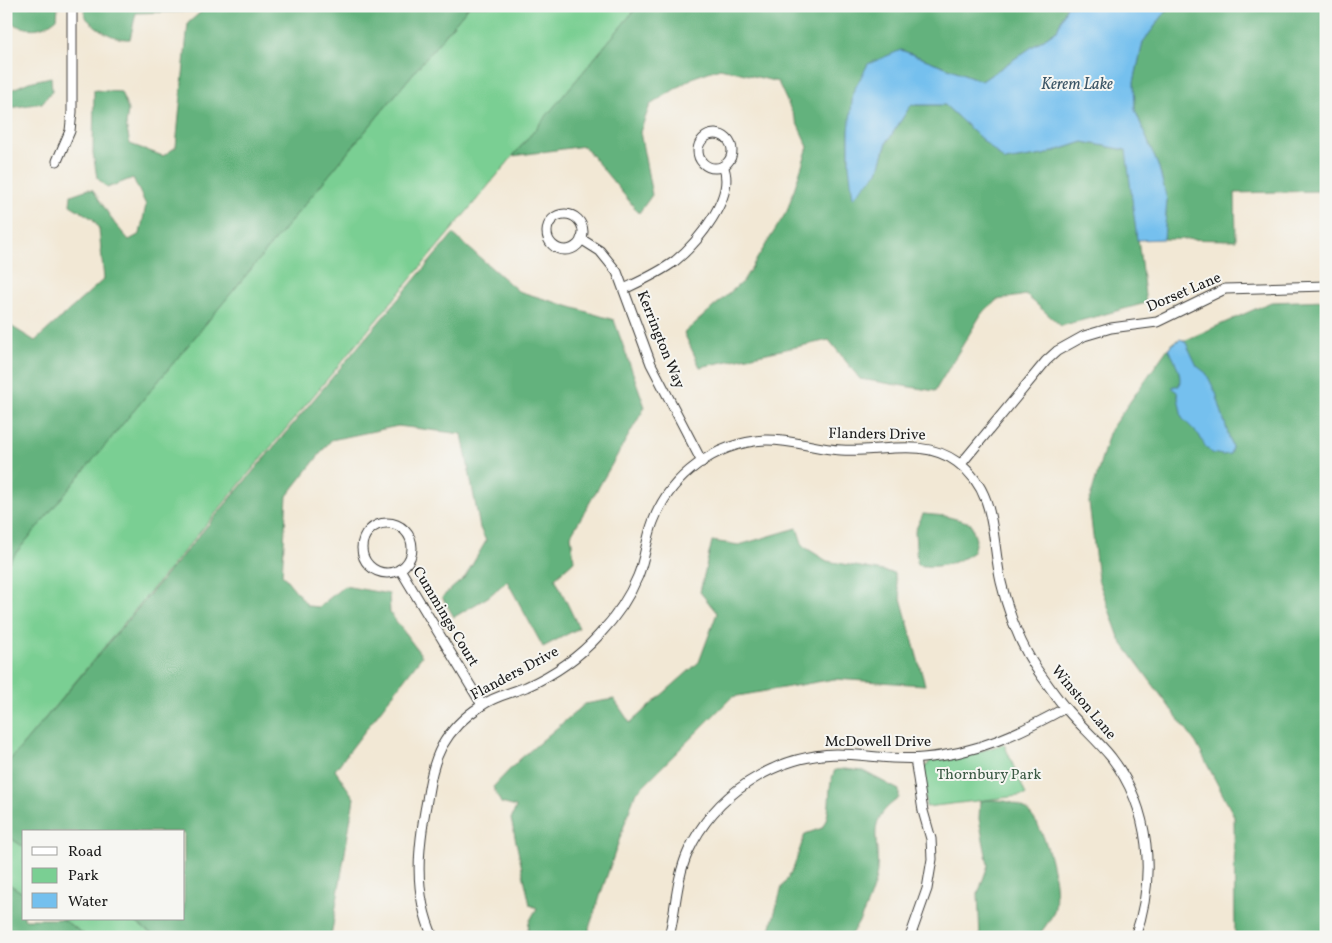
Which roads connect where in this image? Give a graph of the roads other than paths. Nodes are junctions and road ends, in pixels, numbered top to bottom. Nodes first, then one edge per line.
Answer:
1 (72, 6) edge
2 (57, 161) dead end
3 (723, 166) dead end
4 (581, 239) junction
5 (1326, 286) edge
6 (624, 289) junction
7 (702, 462) junction
8 (961, 464) junction
9 (400, 569) junction
10 (482, 705) junction
11 (1065, 708) junction
12 (915, 759) junction
13 (433, 937) edge
14 (669, 937) edge
15 (910, 937) edge
16 (1135, 937) edge

1 - 2 street
3 - 6 street
4 - 4 street
4 - 6 street, Kerrington Way
5 - 8 street, Dorset Lane
6 - 7 street, Kerrington Way
7 - 8 street, Flanders Drive
7 - 10 street, Flanders Drive
8 - 11 street, Winston Lane
9 - 9 street, Cummings Court
9 - 10 street, Cummings Court
10 - 13 street, Flanders Drive
11 - 12 street, McDowell Drive
11 - 16 street, Winston Lane
12 - 14 street, McDowell Drive
12 - 15 street

